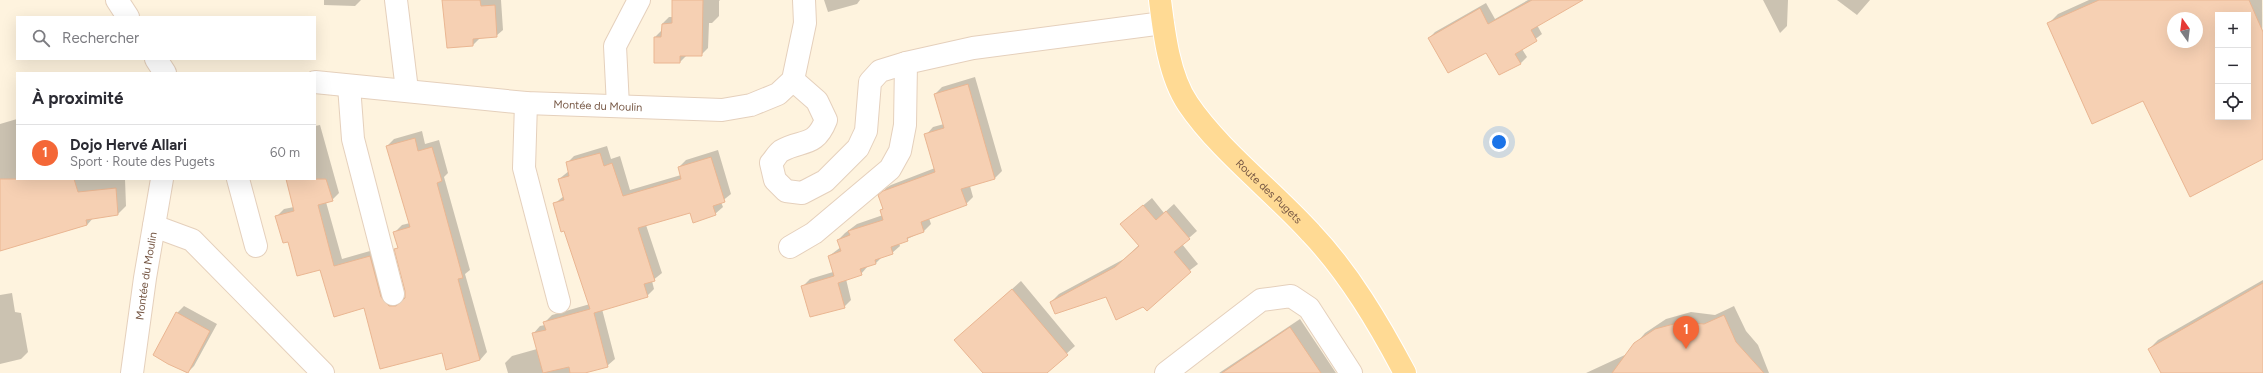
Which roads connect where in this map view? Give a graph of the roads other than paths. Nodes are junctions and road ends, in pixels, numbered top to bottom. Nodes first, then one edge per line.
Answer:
1 (117, 0) edge
2 (396, 0) edge
3 (640, 0) edge
4 (804, 0) edge
5 (1160, 0) edge
6 (127, 16) edge
7 (1162, 23) junction
8 (157, 60) edge
9 (906, 63) junction
10 (164, 72) edge
11 (793, 80) junction
12 (316, 82) edge
13 (349, 86) junction
14 (407, 90) junction
15 (526, 103) junction
16 (618, 106) junction
17 (162, 180) edge
18 (238, 180) edge
19 (154, 226) junction
20 (256, 246) dead end
21 (790, 247) dead end
22 (393, 294) dead end
23 (558, 302) dead end
24 (132, 373) edge
25 (323, 373) edge
26 (1166, 373) edge
27 (1351, 373) edge
28 (1405, 373) edge

1 - 6 street
2 - 14 street
3 - 16 street
4 - 11 street
5 - 7 main road, Route des Pugets
7 - 9 street
7 - 28 main road, Route des Pugets
8 - 10 street
9 - 11 street
9 - 21 street
11 - 16 street, Montée du Moulin
12 - 13 street, Montée du Moulin
13 - 14 street, Montée du Moulin
13 - 22 street
14 - 15 street, Montée du Moulin
15 - 16 street, Montée du Moulin
15 - 23 street
17 - 19 street, Montée du Moulin
18 - 20 street
19 - 24 street, Montée du Moulin
19 - 25 street
26 - 27 street

